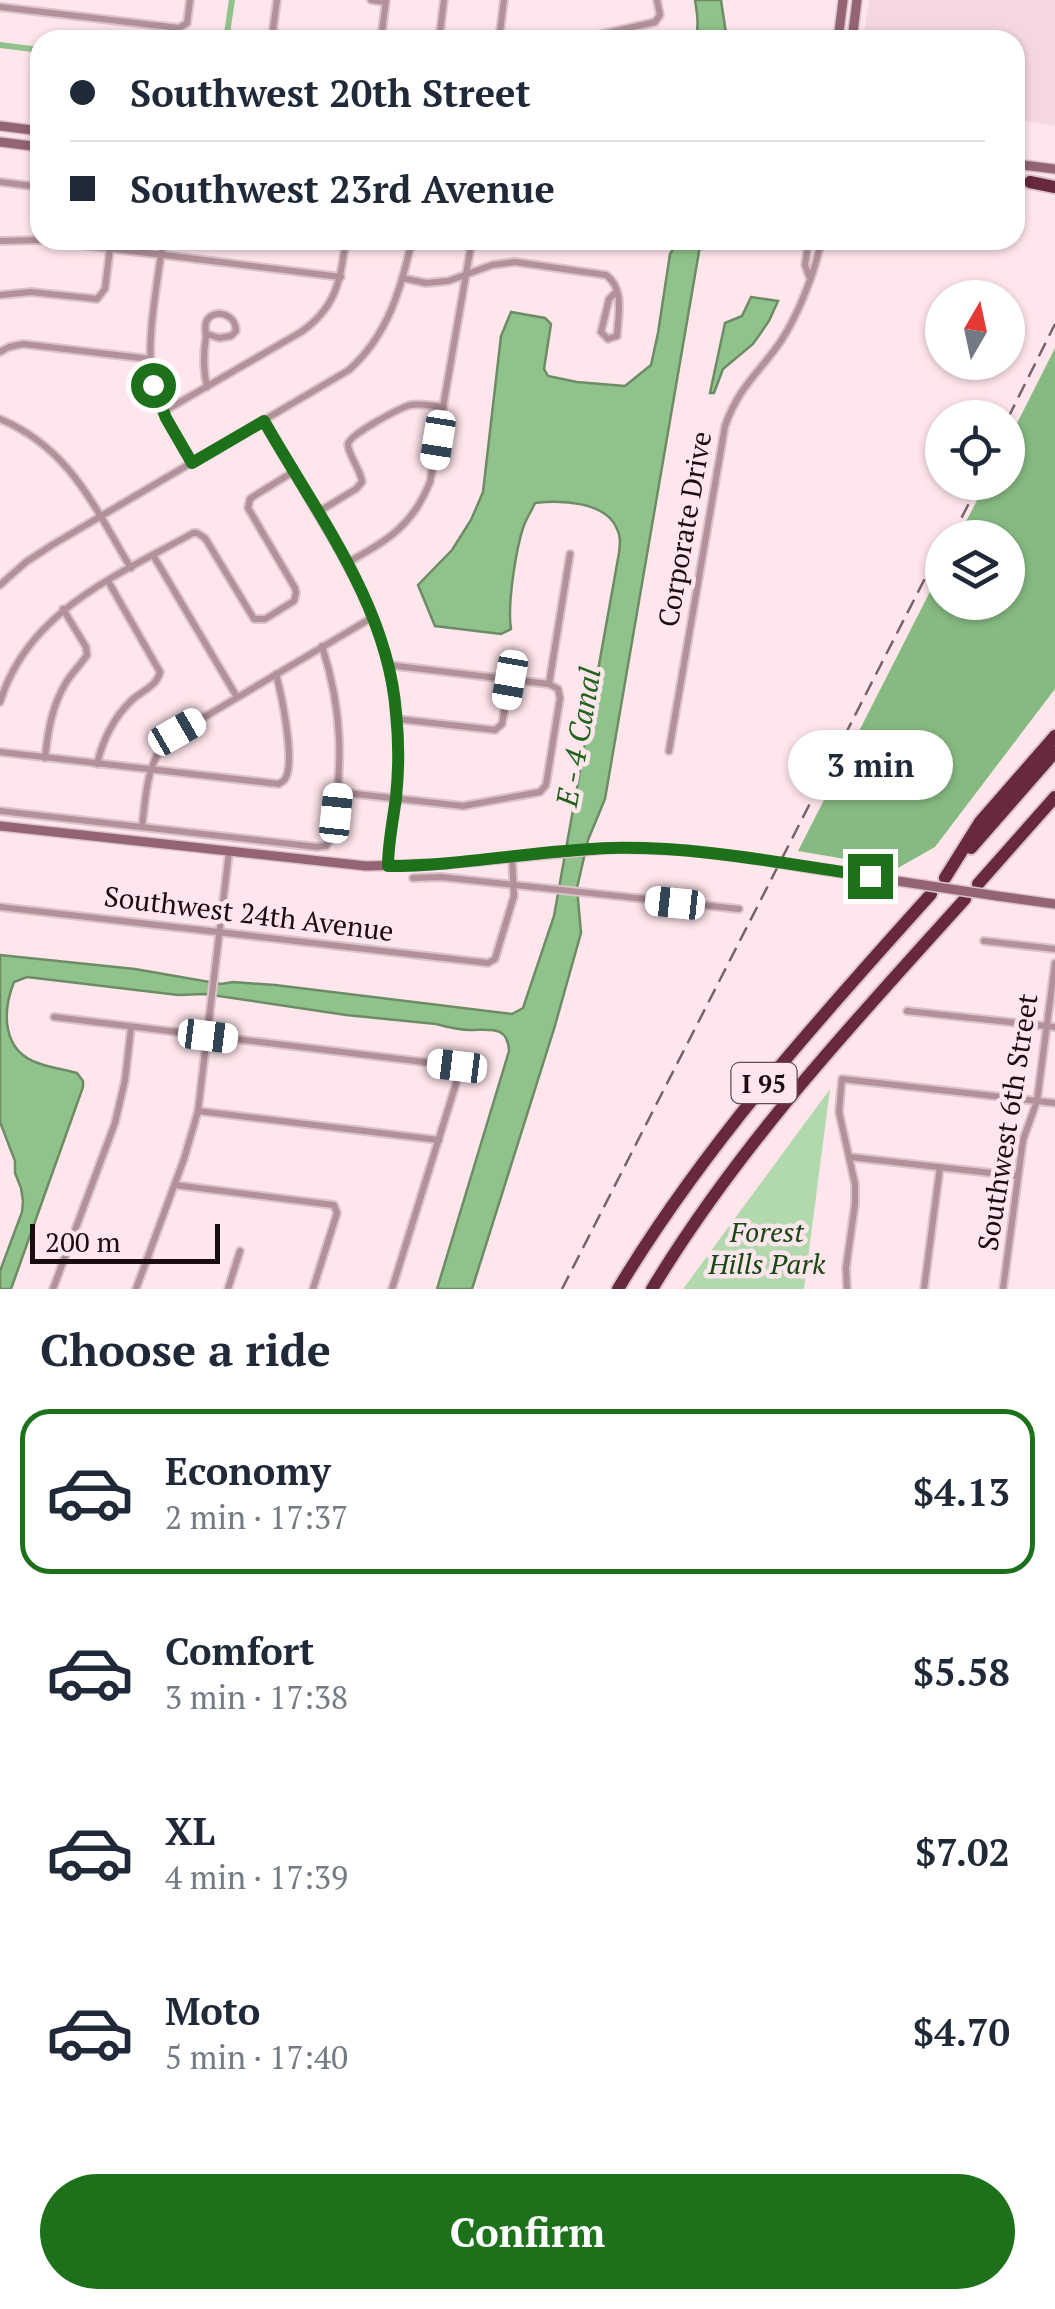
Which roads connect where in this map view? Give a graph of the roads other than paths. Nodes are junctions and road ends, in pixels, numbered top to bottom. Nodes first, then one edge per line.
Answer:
1 (190, 0) edge
2 (277, 0) edge
3 (371, 0) edge
4 (444, 0) edge
5 (657, 0) edge
6 (858, 0) edge
7 (386, 1) edge
8 (507, 1) edge
9 (842, 3) edge
10 (0, 7) edge
11 (273, 30) edge
12 (382, 30) edge
13 (441, 30) edge
14 (501, 30) edge
15 (620, 30) edge
16 (839, 30) edge
17 (847, 30) edge
18 (854, 30) edge
19 (0, 126) edge
20 (30, 129) edge
21 (0, 142) edge
22 (30, 146) edge
23 (1025, 165) edge
24 (1055, 169) edge
25 (1025, 181) edge
26 (0, 182) edge
27 (1030, 182) joint
28 (30, 186) edge
29 (1055, 186) edge
30 (30, 240) edge
31 (0, 241) edge
32 (110, 250) edge
33 (139, 250) edge
34 (163, 250) edge
35 (344, 250) edge
36 (409, 250) edge
37 (470, 250) edge
38 (807, 250) edge
39 (819, 250) edge
40 (162, 255) junction
41 (465, 276) junction
42 (340, 277) junction
43 (810, 277) junction
44 (402, 278) junction
45 (616, 291) junction
46 (0, 295) edge
47 (206, 334) junction
48 (0, 352) edge
49 (150, 359) junction
50 (206, 387) junction
51 (443, 407) junction
52 (163, 412) junction
53 (0, 419) edge
54 (264, 421) junction
55 (192, 463) junction
56 (293, 472) junction
57 (317, 513) junction
58 (100, 517) junction
59 (154, 554) junction
60 (570, 554) dead end
61 (347, 563) junction
62 (131, 568) junction
63 (108, 581) junction
64 (0, 585) edge
65 (64, 608) junction
66 (373, 616) junction
67 (322, 646) junction
68 (388, 666) junction
69 (276, 674) junction
70 (510, 680) junction
71 (549, 684) junction
72 (236, 696) junction
73 (0, 702) edge
74 (397, 719) junction
75 (1055, 736) edge
76 (669, 751) dead end
77 (0, 752) edge
78 (1055, 752) edge
79 (45, 758) junction
80 (97, 764) junction
81 (150, 770) junction
82 (338, 792) junction
83 (396, 798) junction
84 (1055, 798) edge
85 (0, 811) edge
86 (0, 826) edge
87 (142, 828) junction
88 (229, 852) junction
89 (512, 857) junction
90 (388, 866) junction
91 (413, 878) dead end
92 (978, 884) dead end
93 (515, 886) junction
94 (930, 894) dead end
95 (965, 899) dead end
96 (1055, 904) edge
97 (0, 907) edge
98 (739, 910) dead end
99 (220, 932) junction
100 (984, 941) dead end
101 (1055, 949) edge
102 (1055, 963) edge
103 (907, 1011) dead end
104 (54, 1017) dead end
105 (1051, 1026) edge
106 (131, 1028) junction
107 (208, 1036) junction
108 (1037, 1101) junction
109 (1055, 1104) edge
110 (198, 1112) junction
111 (439, 1140) junction
112 (850, 1157) junction
113 (940, 1167) junction
114 (1018, 1176) junction
115 (175, 1185) junction
116 (240, 1251) dead end
117 (53, 1289) edge
118 (136, 1289) edge
119 (228, 1289) edge
120 (313, 1289) edge
121 (392, 1289) edge
122 (618, 1289) edge
123 (652, 1289) edge
124 (847, 1289) edge
125 (924, 1289) edge
126 (1003, 1289) edge

1 - 10 street
2 - 11 street
3 - 7 street
4 - 13 street
5 - 15 street
6 - 18 street
7 - 12 street
8 - 14 street
9 - 16 street
9 - 17 street
19 - 20 street
21 - 22 street
23 - 24 street
25 - 27 street
26 - 28 street
27 - 29 highway
30 - 31 street
32 - 46 street
33 - 40 street
34 - 40 street
35 - 42 street
36 - 44 street
37 - 41 street
38 - 43 street, Corporate Drive
39 - 43 street, Corporate Drive
40 - 42 street
40 - 49 street
41 - 44 street
41 - 45 street
41 - 51 street
42 - 50 street
43 - 76 street, Corporate Drive
44 - 54 street
45 - 45 street
47 - 47 street
47 - 50 street
48 - 49 street
49 - 52 street
50 - 52 street
51 - 57 street
51 - 61 street
52 - 55 street
53 - 58 street
54 - 55 street
54 - 56 street
55 - 58 street
56 - 57 street
56 - 59 street
57 - 61 street
58 - 62 street
58 - 64 street
59 - 62 street
59 - 72 street
60 - 71 street
61 - 66 street
62 - 63 street
63 - 65 street
63 - 80 street
65 - 73 street
65 - 79 street
66 - 67 street
66 - 68 street
67 - 69 street
67 - 82 street
68 - 70 street
68 - 74 street
69 - 72 street
69 - 81 street
70 - 71 street
70 - 74 street
71 - 83 street
72 - 81 street
74 - 83 street
75 - 78 highway
77 - 79 street
79 - 80 street
80 - 81 street
81 - 87 street
82 - 83 street
82 - 87 street
83 - 90 street
84 - 92 highway
85 - 87 street
86 - 88 street
88 - 90 street
88 - 99 street
89 - 90 street
89 - 93 street
89 - 96 street, bridge
91 - 93 street
93 - 98 street
93 - 99 street, Southwest 24th Avenue
94 - 122 highway, I 95
95 - 123 highway, I 95
97 - 99 street, Southwest 24th Avenue
99 - 107 street
100 - 101 street
102 - 105 street, Southwest 6th Street
103 - 105 street
104 - 106 street
105 - 108 street, Southwest 6th Street
106 - 107 street
106 - 117 street
107 - 110 street
107 - 111 street
108 - 109 street
108 - 112 street
108 - 114 street, Southwest 6th Street
110 - 111 street
110 - 115 street
111 - 121 street
112 - 113 street
112 - 124 street
113 - 114 street
113 - 125 street
114 - 126 street, Southwest 6th Street
115 - 118 street
115 - 120 street
116 - 119 street

